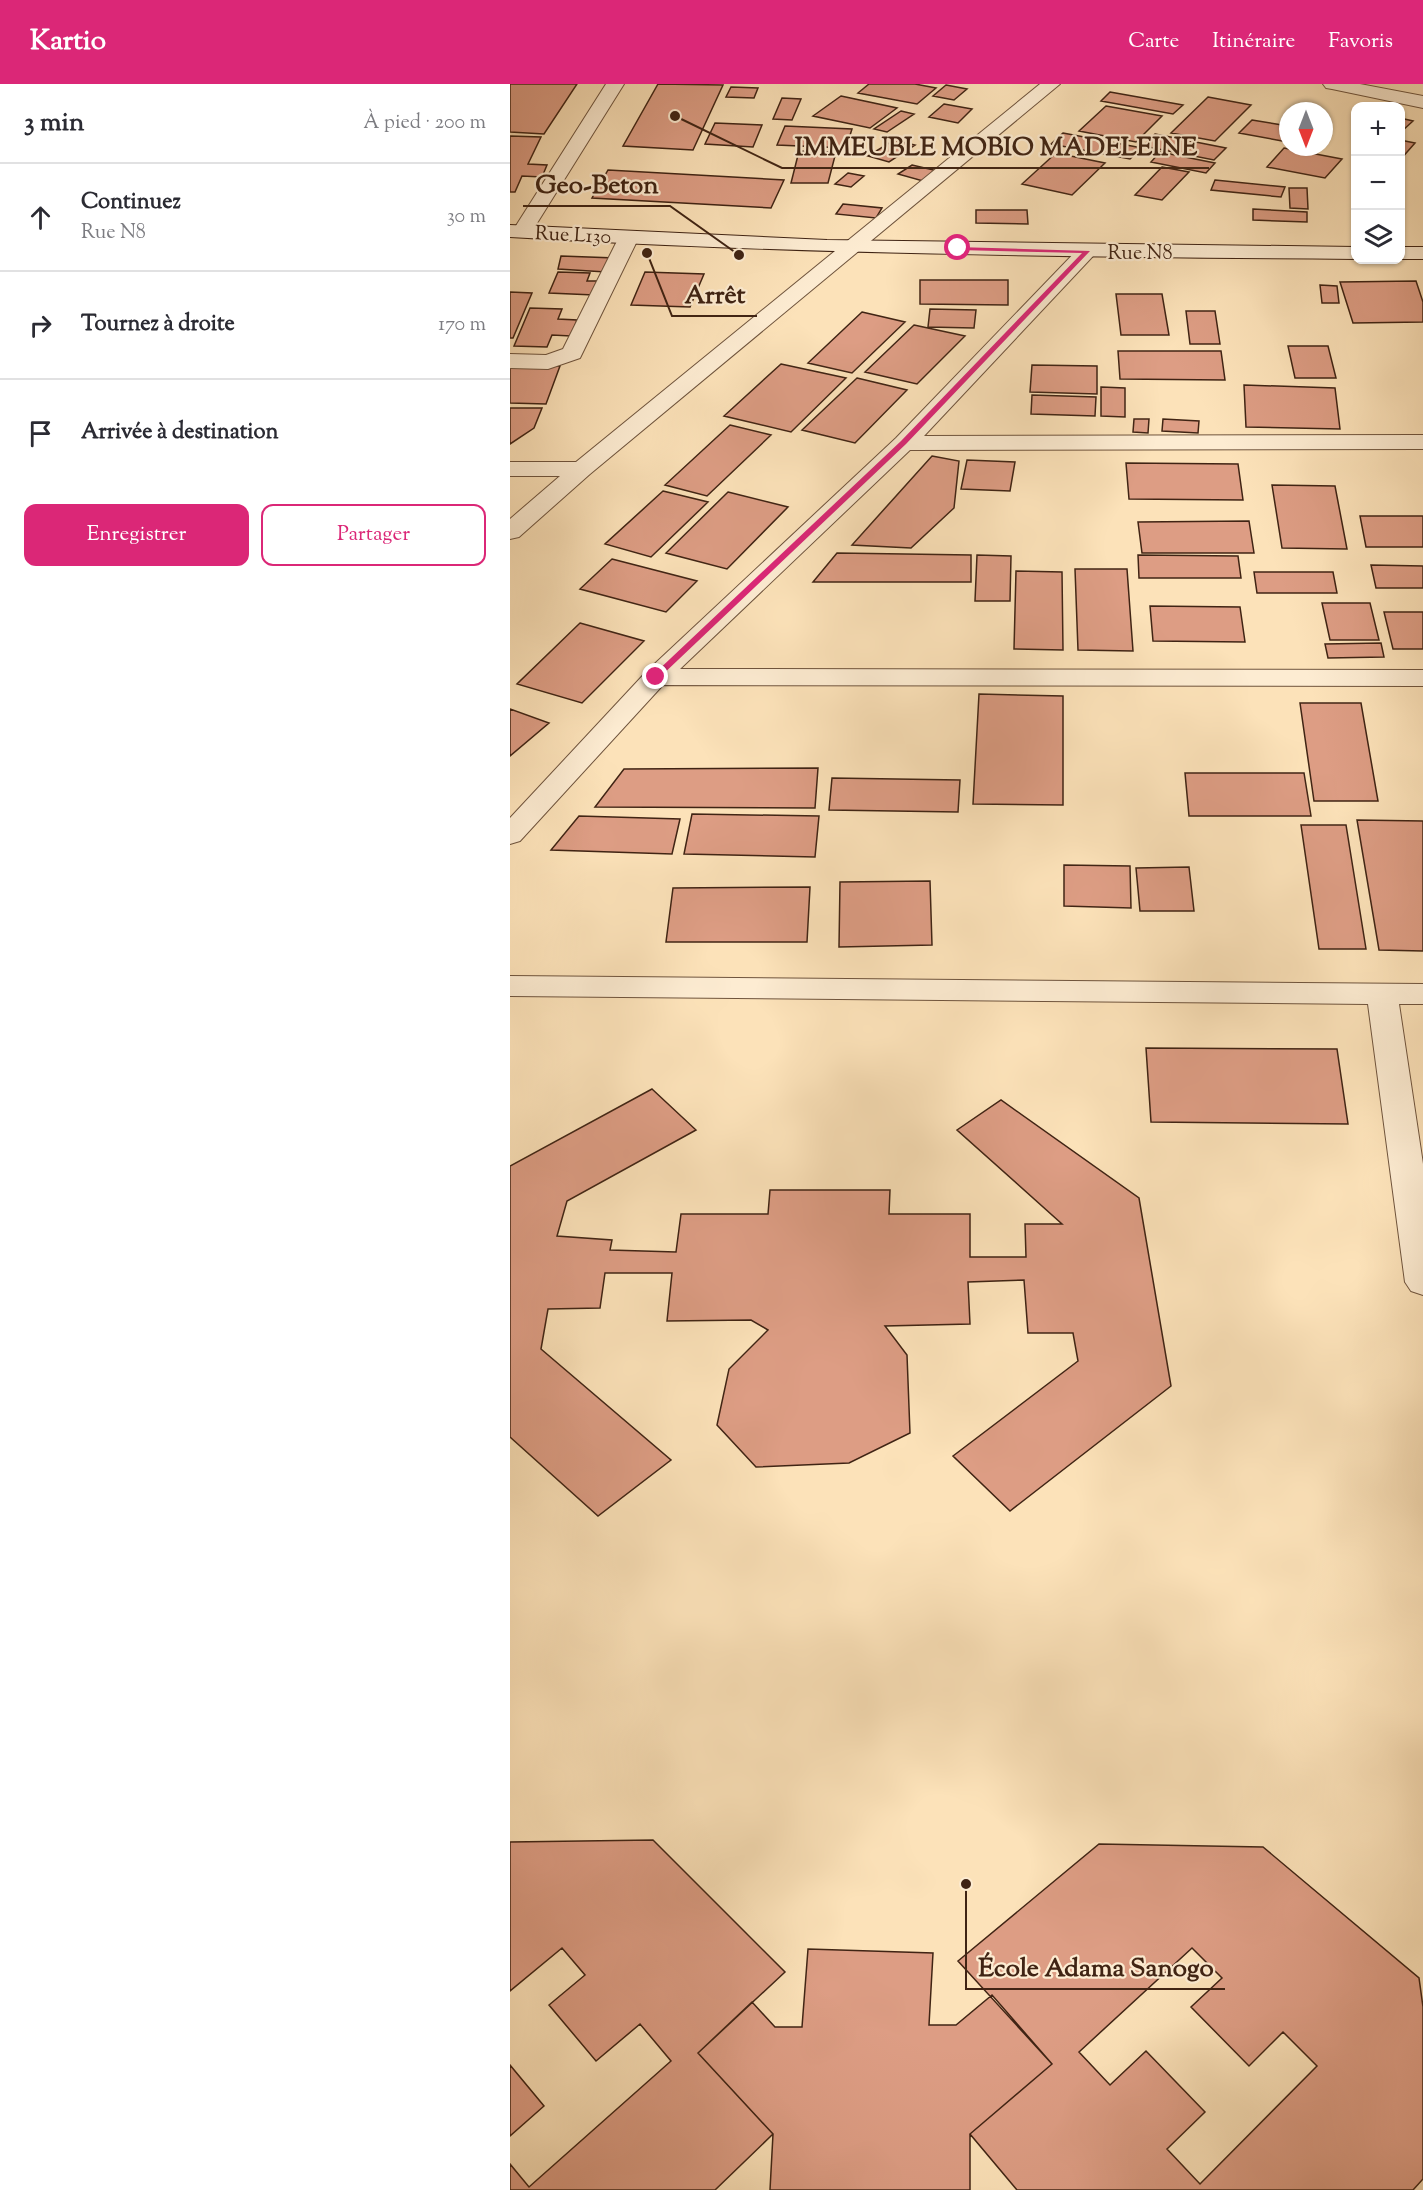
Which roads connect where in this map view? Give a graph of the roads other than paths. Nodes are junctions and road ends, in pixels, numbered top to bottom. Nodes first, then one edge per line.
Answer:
1 (615, 84) edge
2 (1051, 84) edge
3 (1332, 84) edge
4 (1423, 102) edge
5 (516, 232) edge
6 (629, 237) junction
7 (853, 246) junction
8 (1087, 251) junction
9 (1351, 253) edge
10 (1405, 253) edge
11 (1423, 253) edge
12 (510, 361) edge
13 (1423, 442) edge
14 (904, 443) junction
15 (510, 469) edge
16 (582, 469) junction
17 (510, 532) edge
18 (656, 677) junction
19 (1423, 678) edge
20 (510, 835) edge
21 (510, 986) edge
22 (1382, 993) junction
23 (1423, 994) edge
24 (1423, 1282) edge

1 - 5 street
2 - 7 street
3 - 4 street
5 - 6 street, Rue L130
6 - 7 street, Rue L130
6 - 12 street
7 - 8 street, Rue N8
7 - 16 street
8 - 9 street, Rue N8
8 - 14 street
10 - 11 street
13 - 14 street
14 - 18 street
15 - 16 street
16 - 17 street
18 - 19 street
18 - 20 street
21 - 22 street
22 - 23 street
22 - 24 street

